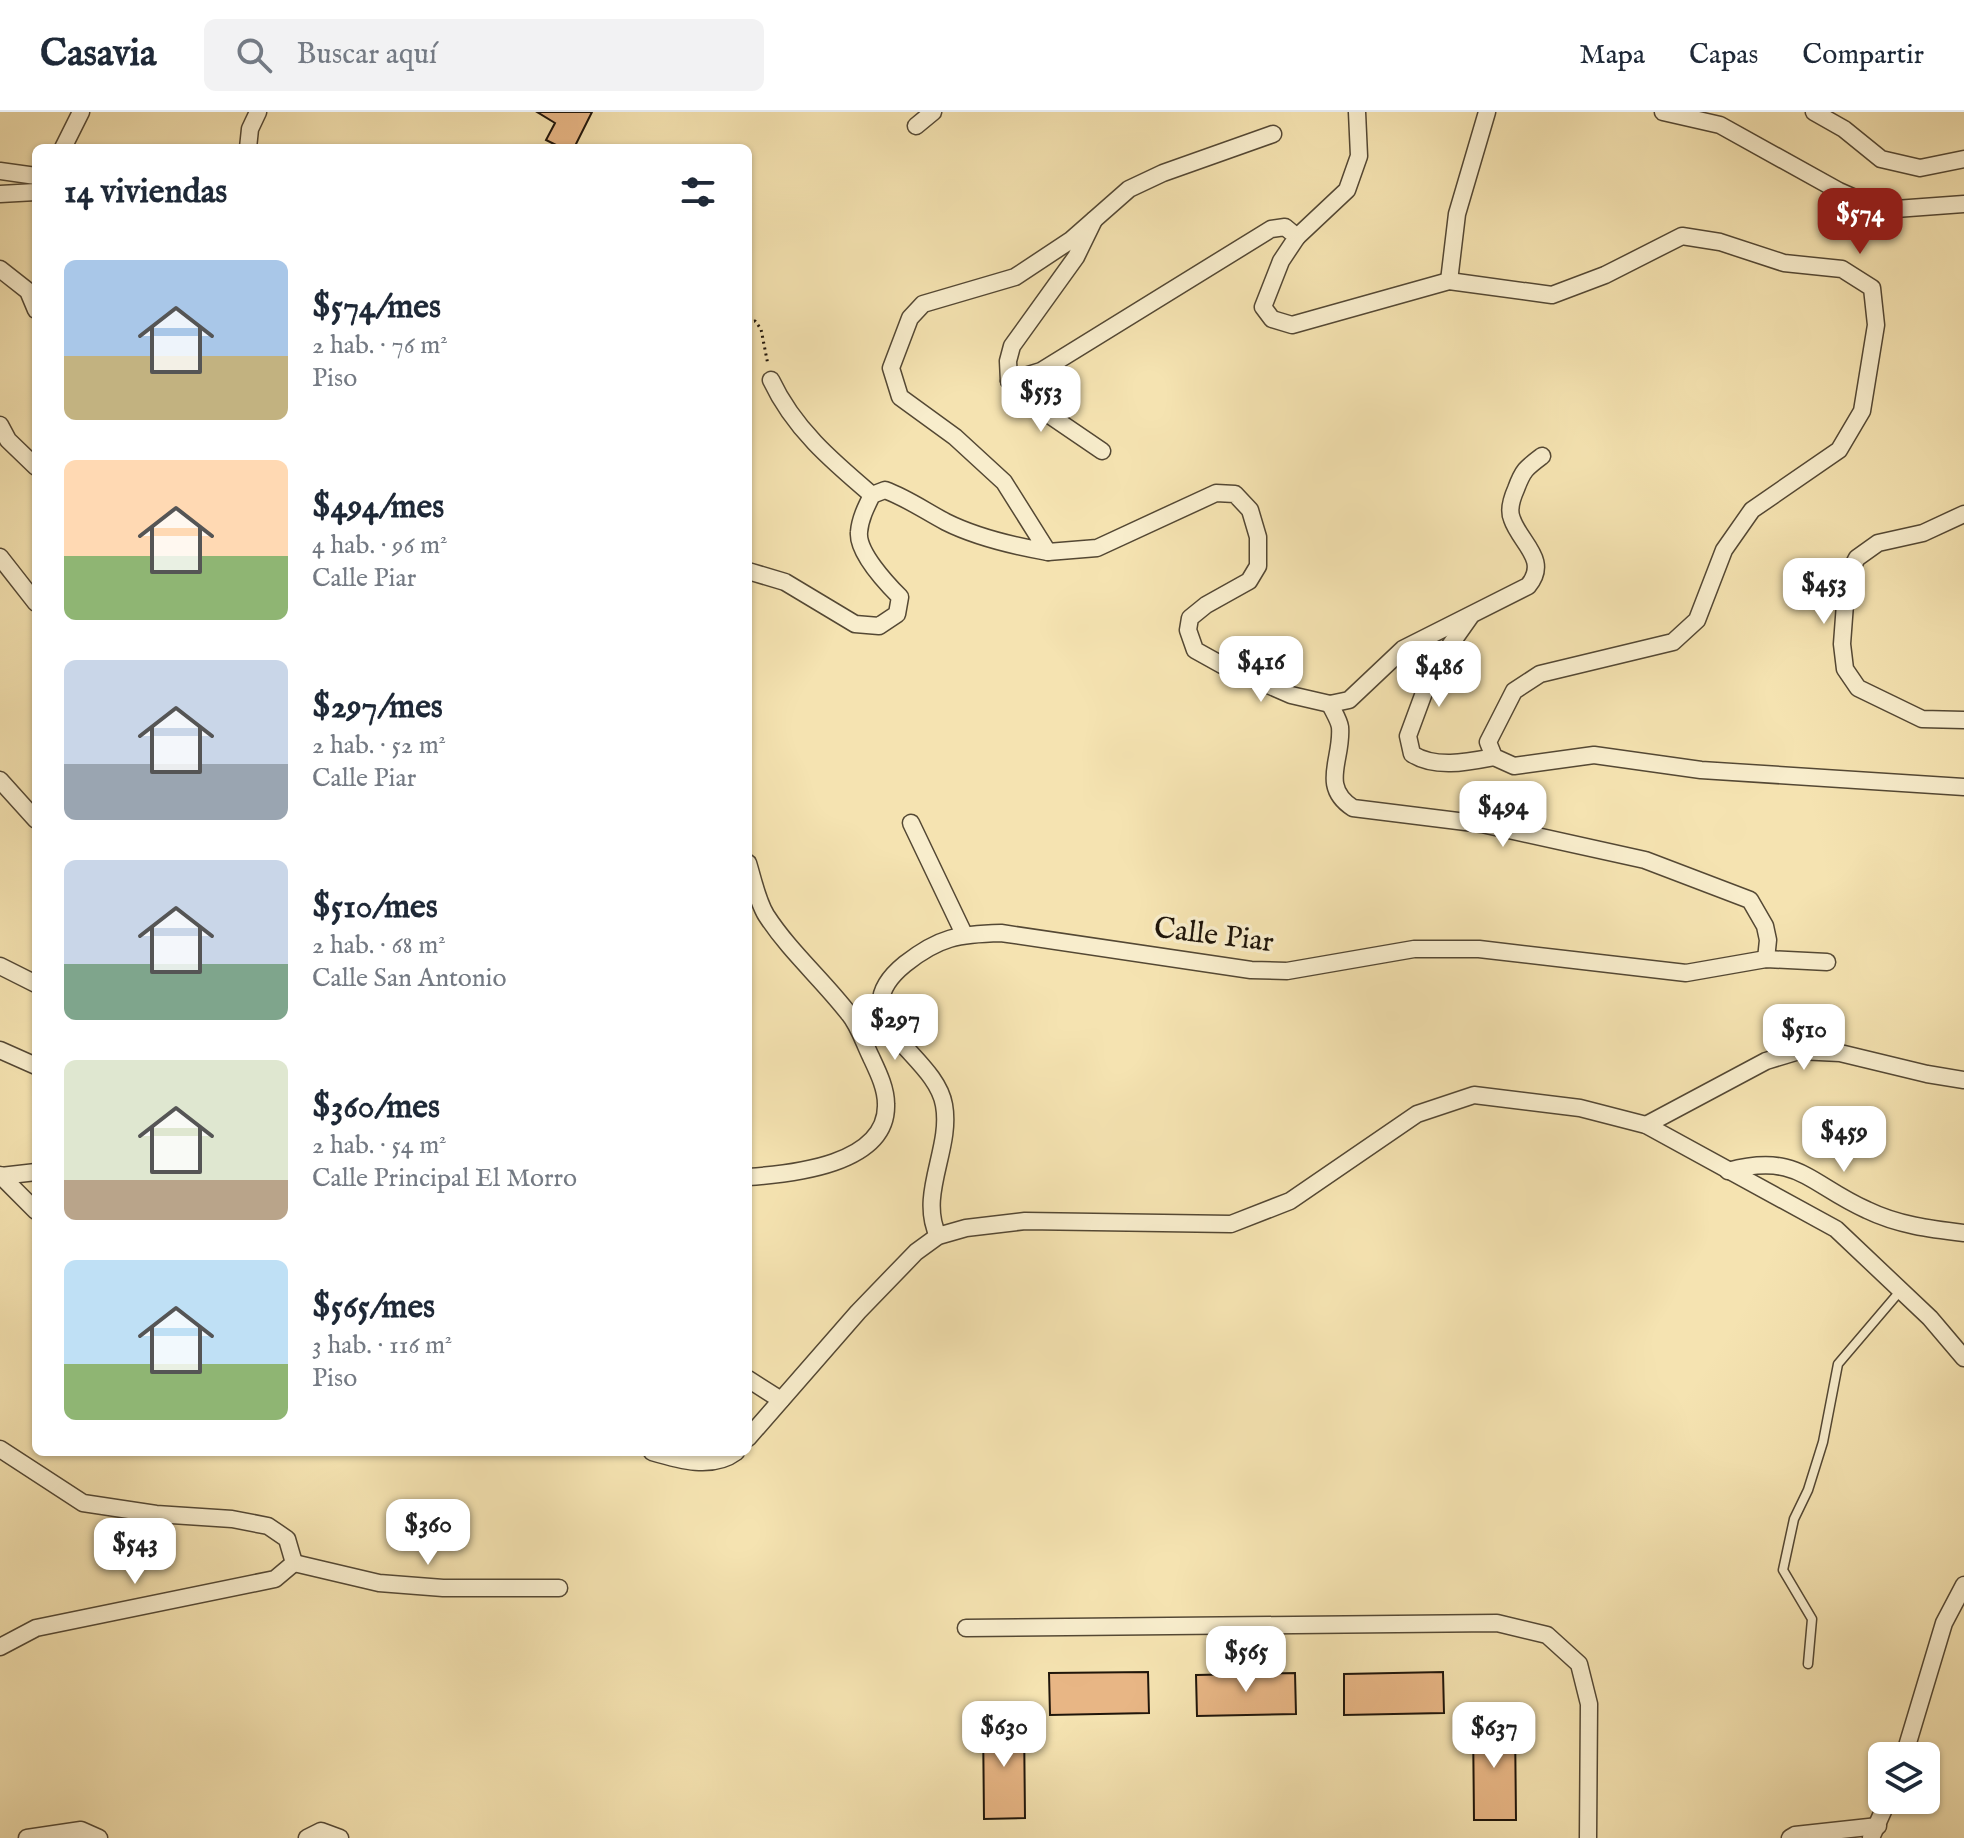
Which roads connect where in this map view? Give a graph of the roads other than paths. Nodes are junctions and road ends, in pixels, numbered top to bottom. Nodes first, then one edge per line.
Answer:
1 (81, 112) edge
2 (258, 112) edge
3 (933, 112) edge
4 (1357, 112) edge
5 (1487, 112) edge
6 (1663, 112) edge
7 (1814, 112) edge
8 (916, 126) dead end
9 (1273, 134) dead end
10 (65, 144) edge
11 (248, 144) edge
12 (1964, 159) edge
13 (0, 171) edge
14 (32, 175) edge
15 (32, 192) edge
16 (0, 194) edge
17 (1964, 204) edge
18 (1094, 220) junction
19 (1297, 237) junction
20 (0, 269) edge
21 (1449, 281) junction
22 (32, 300) edge
23 (771, 380) road end
24 (1009, 381) junction
25 (0, 425) edge
26 (1102, 451) dead end
27 (1542, 456) dead end
28 (32, 463) edge
29 (872, 495) junction
30 (1964, 514) edge
31 (1048, 552) junction
32 (0, 557) edge
33 (752, 572) edge
34 (32, 598) edge
35 (1471, 615) junction
36 (1330, 704) junction
37 (1964, 720) edge
38 (1494, 757) junction
39 (0, 780) edge
40 (1964, 787) edge
41 (32, 816) edge
42 (911, 823) dead end
43 (752, 875) edge
44 (964, 934) junction
45 (1766, 959) junction
46 (1827, 962) dead end
47 (0, 966) edge
48 (32, 982) edge
49 (0, 1050) edge
50 (32, 1064) edge
51 (1964, 1080) edge
52 (1646, 1125) junction
53 (1728, 1171) junction
54 (32, 1172) edge
55 (0, 1176) edge
56 (752, 1177) edge
57 (32, 1207) edge
58 (1964, 1233) edge
59 (938, 1236) junction
60 (1901, 1290) junction
61 (1964, 1358) edge
62 (752, 1382) edge
63 (781, 1400) junction
64 (752, 1433) edge
65 (0, 1449) edge
66 (665, 1456) edge
67 (730, 1456) edge
68 (294, 1563) junction
69 (1964, 1585) edge
70 (559, 1588) dead end
71 (966, 1628) dead end
72 (0, 1647) edge
73 (1808, 1664) dead end
74 (1908, 1742) edge
75 (1874, 1832) edge
76 (27, 1838) edge
77 (99, 1838) edge
78 (307, 1838) edge
79 (340, 1838) edge
80 (1588, 1838) edge
81 (1790, 1838) edge

1 - 10 street
2 - 11 street
3 - 8 street
4 - 19 street
5 - 21 street
6 - 17 street
7 - 12 street
9 - 18 street
13 - 14 street
15 - 16 street
18 - 24 street
18 - 31 street
19 - 21 street
19 - 24 street
20 - 22 street
21 - 38 street
23 - 29 street
24 - 26 street
25 - 28 street
27 - 35 street
29 - 31 street
29 - 33 street
30 - 37 street
31 - 36 street
32 - 34 street
35 - 36 street
35 - 38 street
36 - 45 street
38 - 40 street
39 - 41 street
42 - 44 street
43 - 56 street
44 - 45 street, Calle Piar
44 - 59 street, Calle Piar
45 - 46 street, Calle Piar
47 - 48 street
49 - 50 street
51 - 52 street
52 - 53 street
52 - 59 street
53 - 58 street
53 - 60 street
54 - 55 street
55 - 57 street
59 - 63 street
60 - 61 street
60 - 73 lane
62 - 63 street
63 - 64 street
65 - 68 street
66 - 67 street
68 - 70 street
68 - 72 street
69 - 74 street
71 - 80 street
75 - 81 street
76 - 77 street
78 - 79 street

